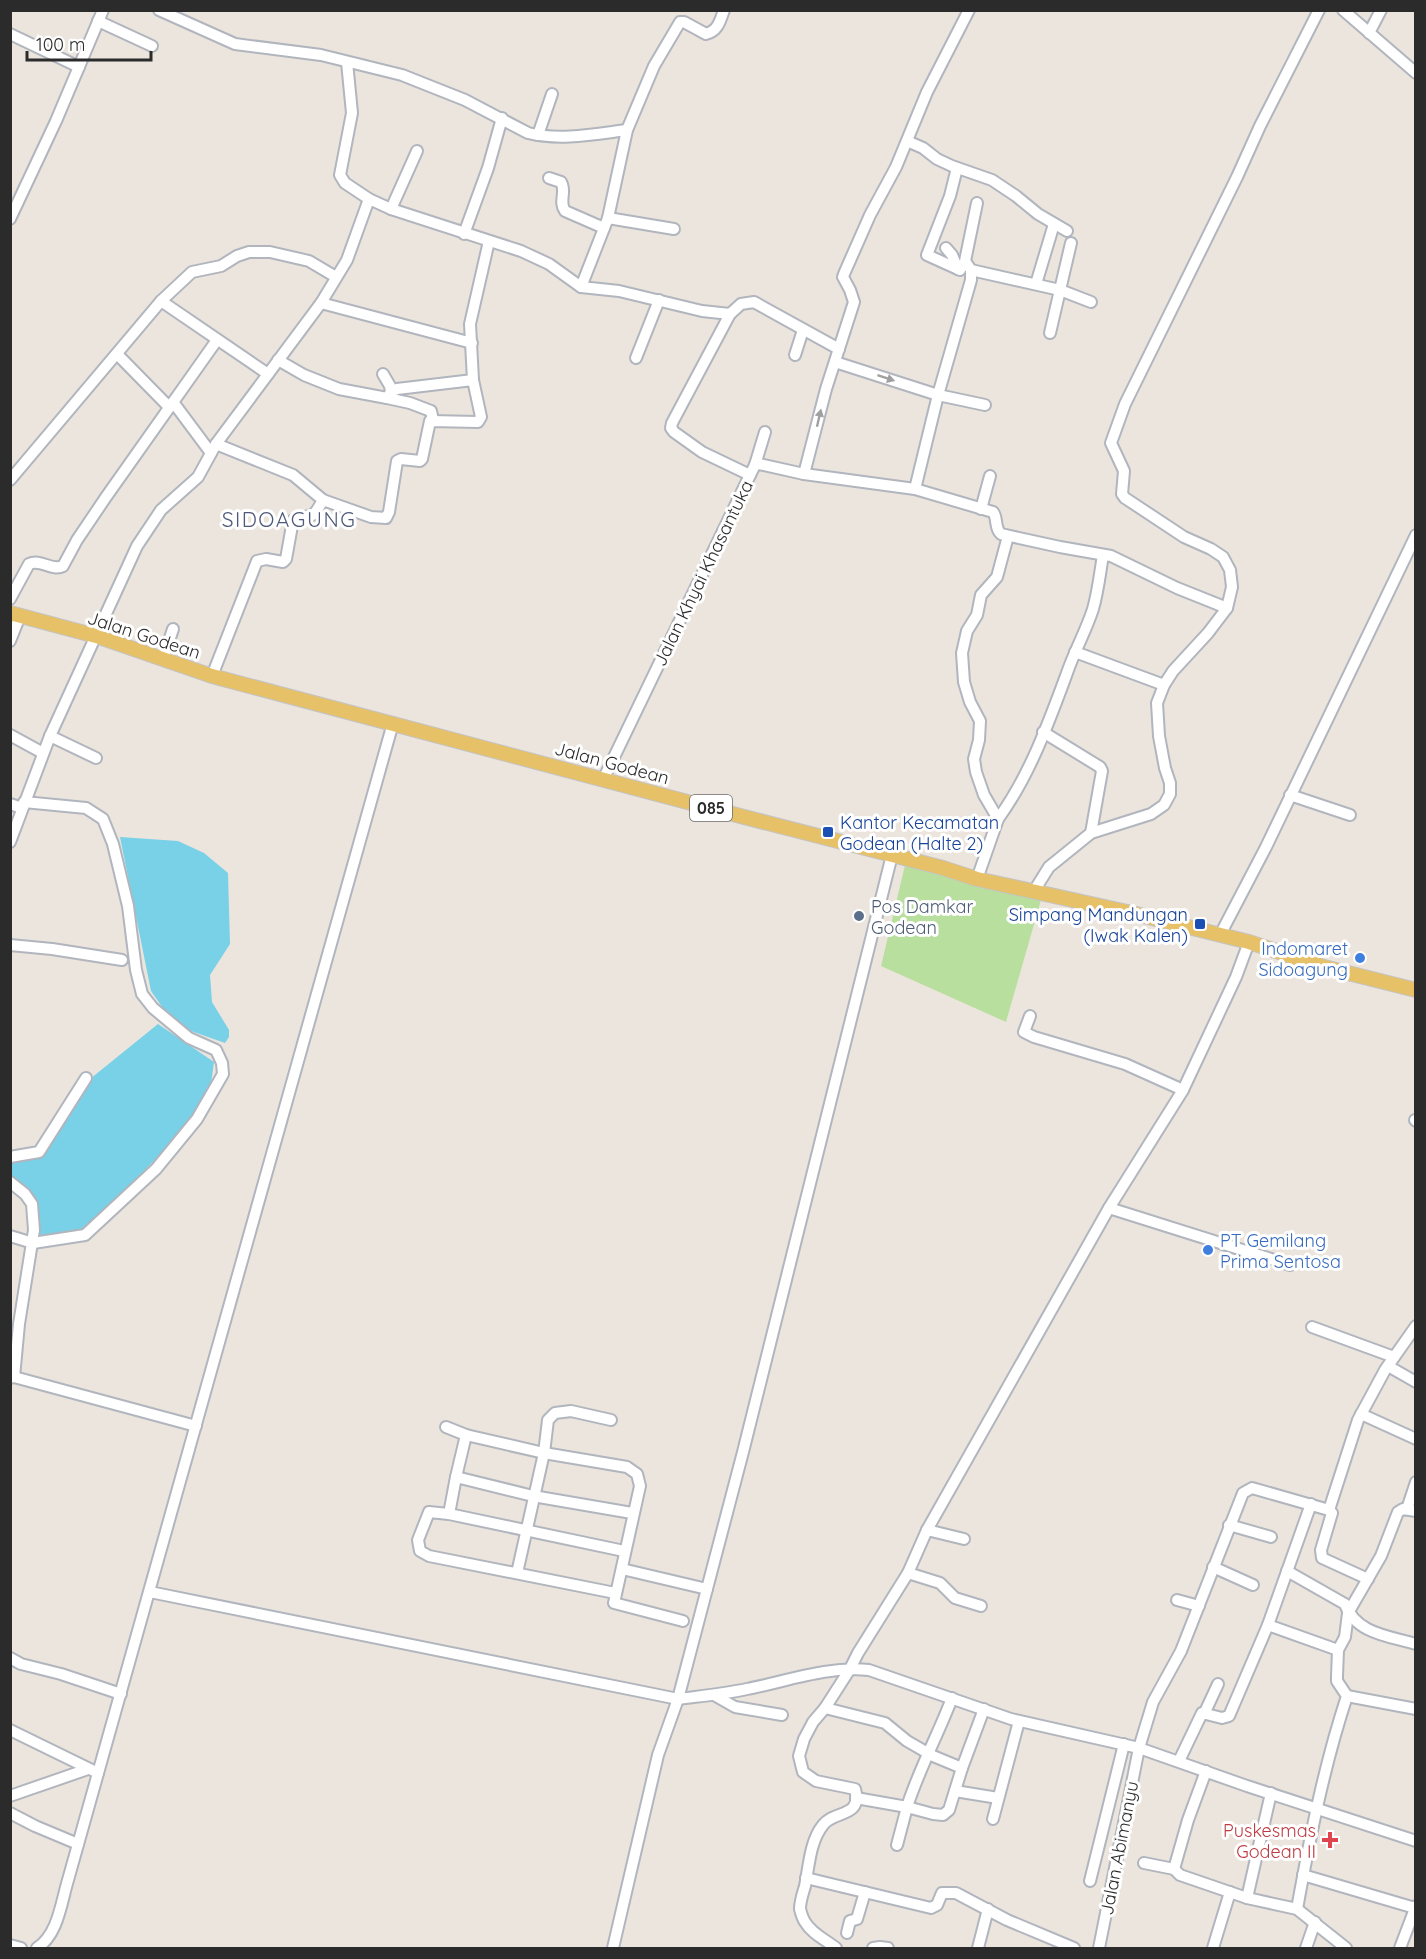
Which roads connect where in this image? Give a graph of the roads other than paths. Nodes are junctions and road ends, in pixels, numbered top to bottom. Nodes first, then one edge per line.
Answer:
1 (159, 10) edge
2 (724, 10) edge
3 (969, 10) edge
4 (1319, 10) edge
5 (1343, 10) edge
6 (1381, 10) edge
7 (100, 16) edge
8 (1369, 33) junction
9 (10, 34) edge
10 (152, 46) dead end
11 (347, 62) junction
12 (79, 67) junction
13 (1416, 73) edge
14 (552, 94) dead end
15 (502, 118) junction
16 (627, 130) junction
17 (538, 135) junction
18 (907, 141) junction
19 (417, 151) dead end
20 (957, 168) junction
21 (549, 178) dead end
22 (369, 199) junction
23 (977, 203) dead end
24 (391, 209) junction
25 (10, 219) edge
26 (606, 223) junction
27 (1053, 225) junction
28 (674, 229) dead end
29 (1067, 231) dead end
30 (464, 234) junction
31 (489, 241) junction
32 (1071, 243) dead end
33 (946, 248) dead end
34 (958, 269) junction
35 (971, 272) junction
36 (336, 277) junction
37 (1036, 284) junction
38 (581, 287) junction
39 (1060, 290) junction
40 (659, 300) junction
41 (161, 301) junction
42 (1091, 302) dead end
43 (321, 303) junction
44 (730, 314) junction
45 (803, 330) junction
46 (1050, 333) dead end
47 (218, 340) junction
48 (472, 343) junction
49 (839, 349) junction
50 (117, 354) junction
51 (795, 355) dead end
52 (636, 358) dead end
53 (278, 360) junction
54 (835, 362) junction
55 (268, 374) junction
56 (383, 374) dead end
57 (473, 380) junction
58 (389, 395) junction
59 (938, 395) junction
60 (171, 405) junction
61 (985, 405) dead end
62 (433, 420) junction
63 (765, 432) dead end
64 (213, 449) junction
65 (753, 470) junction
66 (804, 474) junction
67 (990, 476) dead end
68 (10, 480) edge
69 (915, 489) junction
70 (323, 500) junction
71 (981, 509) junction
72 (1416, 535) edge
73 (1008, 536) junction
74 (1103, 555) junction
75 (10, 599) edge
76 (1227, 608) junction
77 (15, 614) edge
78 (173, 628) dead end
79 (96, 636) junction
80 (10, 641) edge
81 (1075, 652) junction
82 (163, 659) junction
83 (212, 676) junction
84 (1164, 685) junction
85 (393, 723) junction
86 (1043, 732) junction
87 (10, 735) edge
88 (50, 736) junction
89 (43, 753) junction
90 (96, 758) dead end
91 (603, 780) junction
92 (1290, 795) junction
93 (10, 804) edge
94 (23, 805) junction
95 (1350, 815) dead end
96 (998, 819) junction
97 (1091, 833) junction
98 (10, 842) edge
99 (892, 855) junction
100 (977, 879) junction
101 (1034, 891) junction
102 (1220, 935) junction
103 (1249, 942) junction
104 (10, 945) edge
105 (122, 960) dead end
106 (1416, 990) edge
107 (1030, 1016) dead end
108 (86, 1078) dead end
109 (1183, 1090) junction
110 (10, 1157) edge
111 (10, 1182) edge
112 (1110, 1208) junction
113 (10, 1236) edge
114 (33, 1243) junction
115 (1290, 1265) dead end
116 (15, 1323) edge
117 (1416, 1326) edge
118 (1312, 1327) dead end
119 (1391, 1361) junction
120 (12, 1378) edge
121 (1416, 1382) edge
122 (1361, 1414) junction
123 (611, 1420) dead end
124 (196, 1426) junction
125 (446, 1428) dead end
126 (466, 1435) junction
127 (1416, 1439) edge
128 (544, 1453) junction
129 (456, 1477) junction
130 (1416, 1482) edge
131 (533, 1496) junction
132 (1311, 1504) junction
133 (1329, 1510) junction
134 (1412, 1510) edge
135 (633, 1513) junction
136 (449, 1514) junction
137 (1229, 1524) junction
138 (927, 1530) junction
139 (527, 1531) junction
140 (1271, 1537) dead end
141 (964, 1539) dead end
142 (624, 1551) junction
143 (1213, 1567) junction
144 (622, 1569) junction
145 (1287, 1571) junction
146 (517, 1573) junction
147 (908, 1573) junction
148 (1368, 1579) junction
149 (1253, 1585) dead end
150 (707, 1589) junction
151 (150, 1592) junction
152 (615, 1593) junction
153 (1177, 1600) dead end
154 (981, 1606) dead end
155 (1199, 1606) junction
156 (1348, 1613) junction
157 (683, 1621) dead end
158 (1268, 1625) junction
159 (1416, 1644) edge
160 (1338, 1650) junction
161 (10, 1658) edge
162 (850, 1669) junction
163 (1218, 1684) dead end
164 (121, 1694) junction
165 (714, 1695) junction
166 (1347, 1696) junction
167 (952, 1698) junction
168 (678, 1699) junction
169 (825, 1708) junction
170 (1416, 1708) edge
171 (984, 1709) junction
172 (1205, 1712) junction
173 (783, 1715) dead end
174 (1019, 1721) junction
175 (10, 1730) edge
176 (1124, 1744) junction
177 (1139, 1748) junction
178 (928, 1753) junction
179 (1179, 1761) junction
180 (962, 1768) junction
181 (93, 1771) junction
182 (1206, 1771) junction
183 (955, 1791) junction
184 (1271, 1793) junction
185 (10, 1796) edge
186 (856, 1798) junction
187 (998, 1798) junction
188 (907, 1807) junction
189 (1316, 1808) junction
190 (10, 1813) edge
191 (993, 1819) dead end
192 (1416, 1841) edge
193 (78, 1844) junction
194 (897, 1845) dead end
195 (1144, 1863) dead end
196 (1174, 1869) junction
197 (1303, 1875) junction
198 (806, 1878) junction
199 (1090, 1881) dead end
200 (865, 1892) junction
201 (1230, 1892) junction
202 (1247, 1898) junction
203 (1415, 1907) edge
204 (988, 1909) junction
205 (1297, 1909) junction
206 (1315, 1922) junction
207 (847, 1933) dead end
208 (10, 1945) edge
209 (21, 1948) edge
210 (37, 1948) edge
211 (613, 1948) edge
212 (836, 1948) edge
213 (873, 1948) edge
214 (888, 1948) edge
215 (978, 1948) edge
216 (1074, 1948) edge
217 (1099, 1948) edge
218 (1212, 1948) edge
219 (1306, 1948) edge
220 (1346, 1948) edge
221 (1400, 1948) edge

1 - 11 street
2 - 16 street
3 - 18 street
4 - 76 street
5 - 8 street
6 - 8 street
7 - 10 street
7 - 12 street
8 - 13 street
9 - 12 street
11 - 15 street
11 - 22 street
12 - 25 street
14 - 17 street
15 - 17 street
15 - 30 street
16 - 17 street
16 - 26 street
18 - 20 street
18 - 49 street
19 - 24 street
20 - 27 street
20 - 34 street
21 - 26 street
22 - 24 street
22 - 36 street
23 - 35 street
24 - 30 street
26 - 28 street
26 - 38 street
27 - 29 street
27 - 37 street
30 - 31 street
31 - 38 street
31 - 48 street
32 - 39 street
33 - 34 street
34 - 35 street
35 - 37 street
35 - 59 street
36 - 41 street
36 - 43 street
37 - 39 street
38 - 40 street
39 - 42 street
39 - 46 street
40 - 44 street
40 - 52 street
41 - 47 street
41 - 50 street
43 - 48 street
43 - 53 street
44 - 45 street
44 - 65 street
45 - 49 street
45 - 51 street
47 - 55 street
47 - 60 street
48 - 57 street
49 - 54 street
50 - 60 street
50 - 68 street
53 - 55 street
53 - 58 street
54 -> 59 street
66 -> 54 street
55 - 64 street
56 - 58 street
57 - 58 street
57 - 62 street
58 - 62 street
59 - 61 street
59 - 69 street
60 - 64 street
60 - 75 street
62 - 70 street
63 - 65 street
64 - 70 street
64 - 79 street
65 - 66 street, Jalan Khyai Khasantuka
65 - 91 street, Jalan Khyai Khasantuka
66 - 69 street, Jalan Khyai Khasantuka
67 - 71 street
69 - 71 street, Jalan Khyai Khasantuka
70 - 83 street
71 - 73 street
72 - 92 street
73 - 74 street
73 - 96 street
74 - 76 street
74 - 81 street
76 - 84 street
77 - 79 main road, Jalan Godean / 085
77 - 80 street
78 - 82 street
79 - 82 main road, Jalan Godean / 085
79 - 88 street
81 - 84 street
81 - 86 street
82 - 83 main road, Jalan Godean / 085
83 - 85 main road, Jalan Godean / 085
84 - 97 street
85 - 91 main road, Jalan Godean / 085
85 - 124 street
86 - 96 street
86 - 97 street
87 - 89 street
88 - 89 street
88 - 90 street
89 - 94 street
91 - 99 main road, Jalan Godean / 085
92 - 95 street
92 - 102 street
93 - 94 street
94 - 98 street
94 - 114 street
96 - 100 street
97 - 101 street
99 - 100 main road, Jalan Godean / 085
99 - 150 street
100 - 101 main road, Jalan Godean / 085
101 - 102 main road, Jalan Godean / 085
102 - 103 main road, Jalan Godean / 085
103 - 106 main road, Jalan Godean / 085
103 - 109 street
104 - 105 street
107 - 109 street
108 - 110 street
109 - 112 street
111 - 114 street
112 - 115 street
112 - 138 street
113 - 114 street
114 - 116 street
116 - 120 street
117 - 119 street
118 - 119 street
119 - 121 street
119 - 122 street
120 - 124 street
122 - 127 street
122 - 133 street
123 - 128 street
124 - 151 street
125 - 126 street
126 - 128 street
126 - 129 street
128 - 131 street
128 - 135 street
129 - 131 street
129 - 136 street
130 - 134 street
131 - 135 street
131 - 139 street
132 - 133 street, Jalan Abimanyu
132 - 137 street, Jalan Abimanyu
132 - 145 street
133 - 148 street
134 - 148 street
135 - 142 street
136 - 139 street
136 - 146 street
137 - 140 street
137 - 143 street, Jalan Abimanyu
138 - 141 street
138 - 147 street
139 - 142 street
139 - 146 street
142 - 144 street
143 - 149 street
143 - 155 street, Jalan Abimanyu
144 - 150 street
144 - 152 street
145 - 156 street
145 - 158 street
146 - 152 street
147 - 154 street
147 - 162 street
148 - 156 street
150 - 168 street
151 - 164 street
151 - 168 street
152 - 157 street
153 - 155 street
155 - 177 street, Jalan Abimanyu
156 - 159 street
156 - 160 street
158 - 160 street
158 - 172 street
160 - 166 street
161 - 164 street
162 - 165 street
162 - 167 street
162 - 169 street
163 - 172 street
164 - 181 street
165 - 168 street
165 - 173 street
166 - 170 street
166 - 189 street
167 - 171 street
167 - 178 street
168 - 211 street
169 - 178 street
169 - 186 street
171 - 174 street
171 - 180 street
172 - 179 street
174 - 176 street
174 - 187 street
175 - 181 street
176 - 177 street
176 - 199 street
177 - 179 street
177 - 217 street, Jalan Abimanyu
178 - 180 street
178 - 188 street
179 - 182 street
180 - 183 street
181 - 185 street
181 - 193 street
182 - 184 street
182 - 196 street
183 - 187 street
183 - 188 street
184 - 189 street
184 - 202 street
186 - 188 street
186 - 198 street
187 - 191 street
188 - 194 street
189 - 192 street
189 - 197 street
190 - 193 street
193 - 210 street
195 - 196 street
196 - 201 street
197 - 203 street
197 - 205 street
198 - 200 street
198 - 212 street
200 - 204 street
200 - 207 street
201 - 202 street
201 - 218 street
202 - 205 street
203 - 221 street
204 - 215 street
204 - 216 street
205 - 206 street
206 - 219 street
206 - 220 street
208 - 209 street
213 - 214 street

